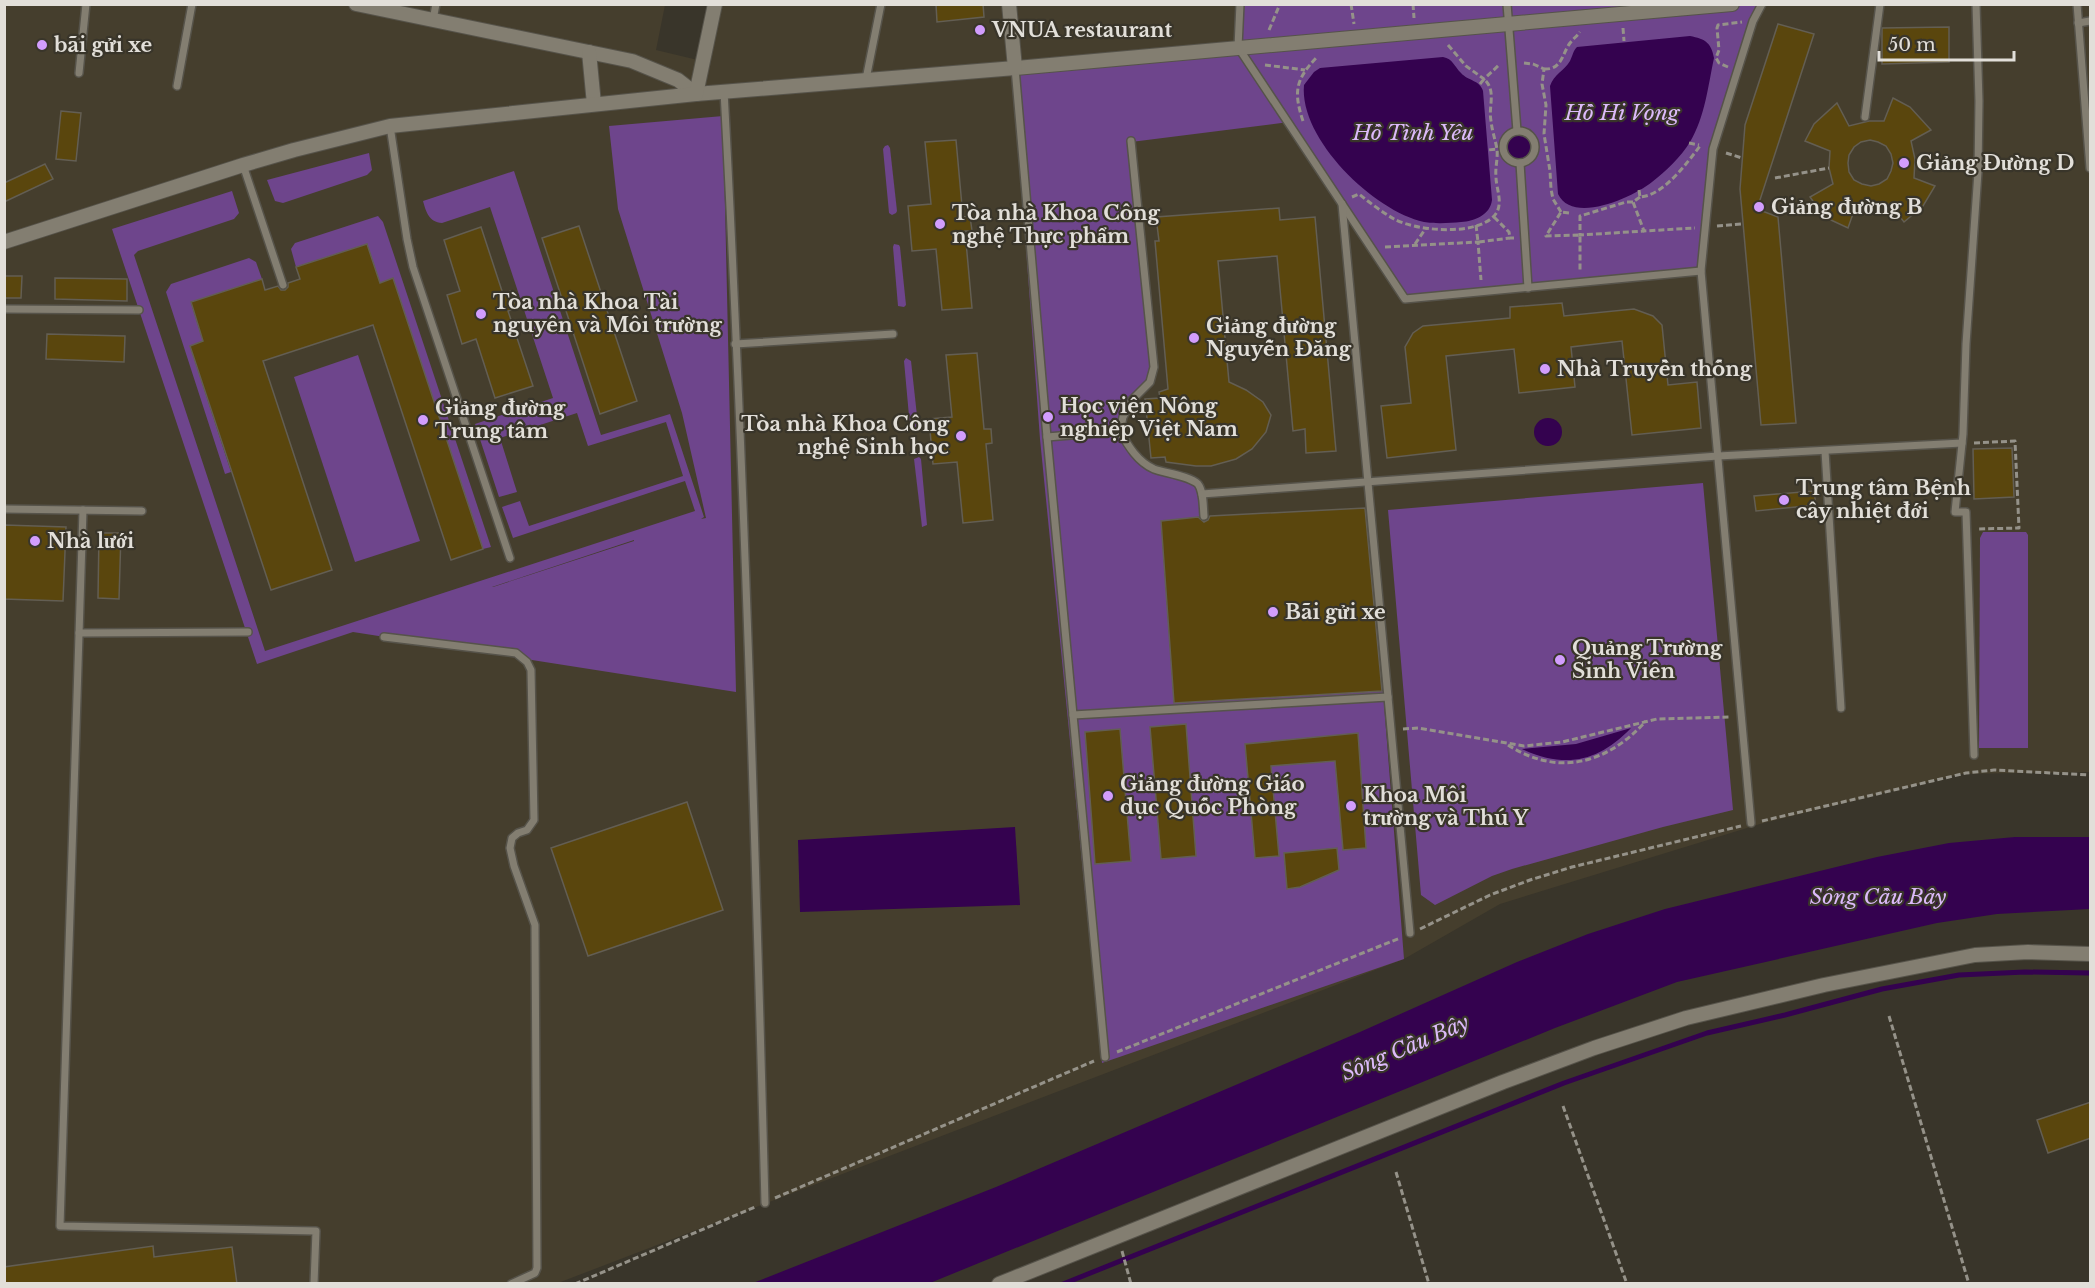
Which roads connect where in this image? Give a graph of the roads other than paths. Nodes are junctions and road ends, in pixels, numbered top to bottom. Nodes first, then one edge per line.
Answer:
1 (86, 4) edge
2 (192, 4) edge
3 (356, 4) edge
4 (436, 4) edge
5 (715, 4) edge
6 (881, 4) edge
7 (1009, 4) edge
8 (1240, 4) edge
9 (1507, 4) edge
10 (1732, 4) edge
11 (1762, 4) edge
12 (1880, 4) edge
13 (1976, 4) edge
14 (2077, 4) edge
15 (387, 8) edge
16 (433, 20) junction
17 (2091, 21) edge
18 (2078, 22) junction
19 (1509, 24) junction
20 (1238, 47) junction
21 (589, 52) junction
22 (1015, 69) junction
23 (79, 73) dead end
24 (866, 79) junction
25 (177, 86) dead end
26 (724, 91) junction
27 (696, 94) junction
28 (594, 104) junction
29 (1865, 117) dead end
30 (390, 126) junction
31 (2089, 129) edge
32 (1517, 131) junction
33 (1131, 141) dead end
34 (1520, 163) junction
35 (243, 165) junction
36 (2091, 168) edge
37 (1342, 204) junction
38 (4, 242) edge
39 (1701, 271) junction
40 (283, 285) dead end
41 (1528, 288) junction
42 (4, 309) edge
43 (139, 310) dead end
44 (893, 334) dead end
45 (735, 344) junction
46 (1120, 431) junction
47 (1047, 437) junction
48 (1962, 443) junction
49 (1825, 451) junction
50 (1718, 456) junction
51 (1368, 482) junction
52 (1202, 494) junction
53 (4, 509) edge
54 (83, 510) junction
55 (142, 511) dead end
56 (1204, 516) dead end
57 (510, 558) dead end
58 (248, 632) dead end
59 (79, 633) junction
60 (384, 637) dead end
61 (1388, 697) junction
62 (1841, 708) dead end
63 (1073, 715) junction
64 (1974, 755) dead end
65 (1751, 823) road end
66 (1410, 933) road end
67 (2091, 954) edge
68 (1105, 1057) road end
69 (765, 1203) road end
70 (314, 1284) edge
71 (511, 1284) edge
72 (999, 1284) edge

1 - 23 lane
2 - 25 lane
3 - 15 street
4 - 16 lane
5 - 27 street
6 - 24 lane
7 - 22 street
8 - 20 lane
9 - 19 lane
10 - 19 street
11 - 39 lane
12 - 29 lane
13 - 48 lane
14 - 18 lane
15 - 16 street
16 - 21 street
17 - 18 lane
18 - 31 lane
19 - 20 street
19 - 32 lane
20 - 22 street
20 - 37 lane
21 - 27 street
21 - 28 street
22 - 24 street
22 - 47 lane
24 - 26 street
26 - 27 street
26 - 45 lane
27 - 28 street
28 - 30 street
30 - 35 street
30 - 57 lane
31 - 36 lane
32 - 34 lane
32 - 34 lane
33 - 46 lane
34 - 41 lane
35 - 38 street
35 - 40 lane
37 - 41 lane
37 - 51 lane
39 - 41 lane
39 - 50 lane
42 - 43 lane
44 - 45 lane
45 - 69 lane
46 - 47 lane
46 - 52 lane
47 - 63 lane
48 - 49 lane
48 - 64 lane
49 - 50 lane
49 - 62 lane
50 - 51 lane
50 - 65 lane
51 - 52 lane
51 - 61 lane
52 - 56 lane
53 - 54 lane
54 - 55 lane
54 - 59 lane
58 - 59 lane
59 - 70 lane
60 - 71 lane
61 - 63 lane
61 - 66 lane
63 - 68 lane
67 - 72 street

